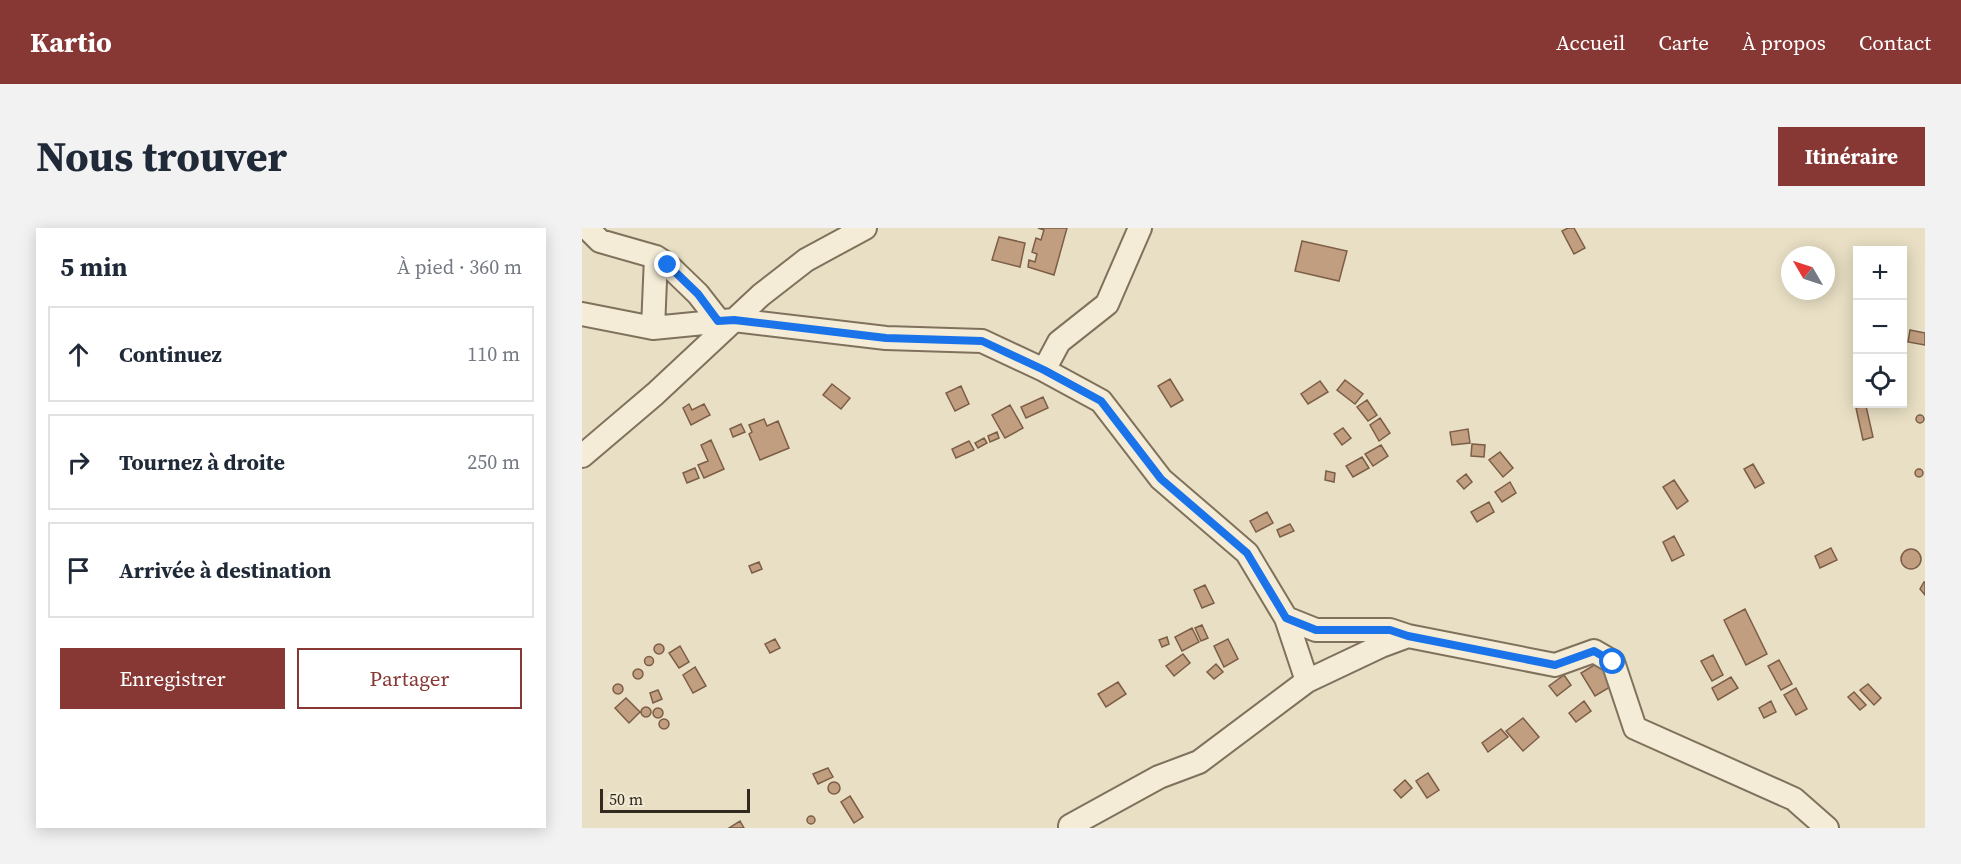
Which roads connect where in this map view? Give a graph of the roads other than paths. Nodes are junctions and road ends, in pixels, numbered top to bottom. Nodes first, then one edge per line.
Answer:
1 (587, 228) edge
2 (865, 228) edge
3 (1140, 228) edge
4 (656, 257) junction
5 (582, 314) edge
6 (726, 321) junction
7 (652, 328) junction
8 (1044, 370) junction
9 (582, 456) edge
10 (1286, 618) junction
11 (1408, 636) junction
12 (1307, 681) junction
13 (1070, 826) dead end
14 (1827, 828) edge

1 - 4 street
2 - 6 street
3 - 8 street
4 - 6 street
4 - 7 street
5 - 7 street
6 - 7 street
6 - 8 street
6 - 9 street
8 - 10 street
10 - 11 street
10 - 12 street
11 - 12 street
11 - 14 street
12 - 13 street

